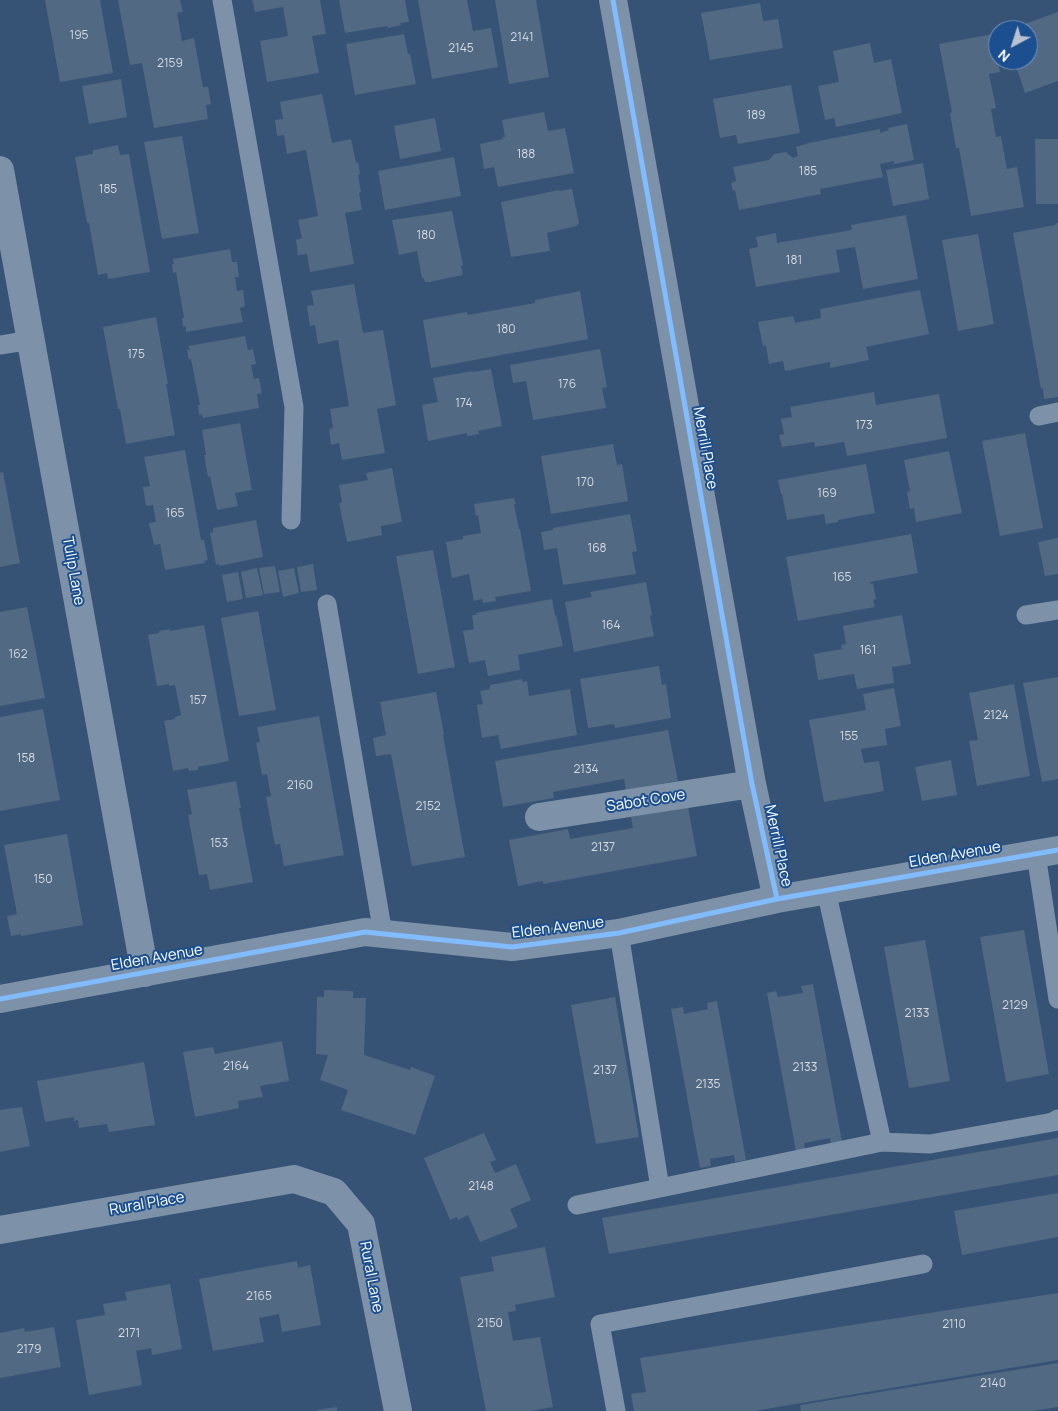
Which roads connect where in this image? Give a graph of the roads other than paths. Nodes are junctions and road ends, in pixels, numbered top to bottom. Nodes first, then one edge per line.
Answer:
1 (222, 0) edge
2 (613, 0) edge
3 (0, 170) edge
4 (32, 340) junction
5 (0, 345) edge
6 (1058, 412) edge
7 (1039, 416) dead end
8 (291, 520) dead end
9 (327, 604) dead end
10 (1058, 610) edge
11 (1026, 615) dead end
12 (752, 784) junction
13 (539, 818) dead end
14 (1047, 852) edge
15 (826, 890) junction
16 (777, 899) junction
17 (619, 933) junction
18 (383, 934) junction
19 (145, 972) junction
20 (1058, 998) edge
21 (0, 999) edge
22 (1056, 1120) edge
23 (882, 1142) junction
24 (294, 1179) joint
25 (660, 1188) junction
26 (577, 1205) dead end
27 (0, 1230) edge
28 (923, 1264) dead end
29 (398, 1411) edge
30 (616, 1411) edge

1 - 8 lane
2 - 12 street, Merrill Place
3 - 4 street, Tulip Lane
4 - 5 lane
4 - 19 street, Tulip Lane
6 - 7 lane
9 - 18 lane
10 - 11 lane
12 - 13 street, Sabot Cove
12 - 16 street, Merrill Place
14 - 15 street, Elden Avenue
14 - 20 lane
15 - 16 street, Elden Avenue
15 - 23 lane
16 - 17 street, Elden Avenue
17 - 18 street, Elden Avenue
17 - 25 lane
18 - 19 street, Elden Avenue
19 - 21 street, Elden Avenue
22 - 23 lane
23 - 25 lane
24 - 27 street, Rural Place
24 - 29 street, Rural Lane
25 - 26 lane
28 - 30 lane

